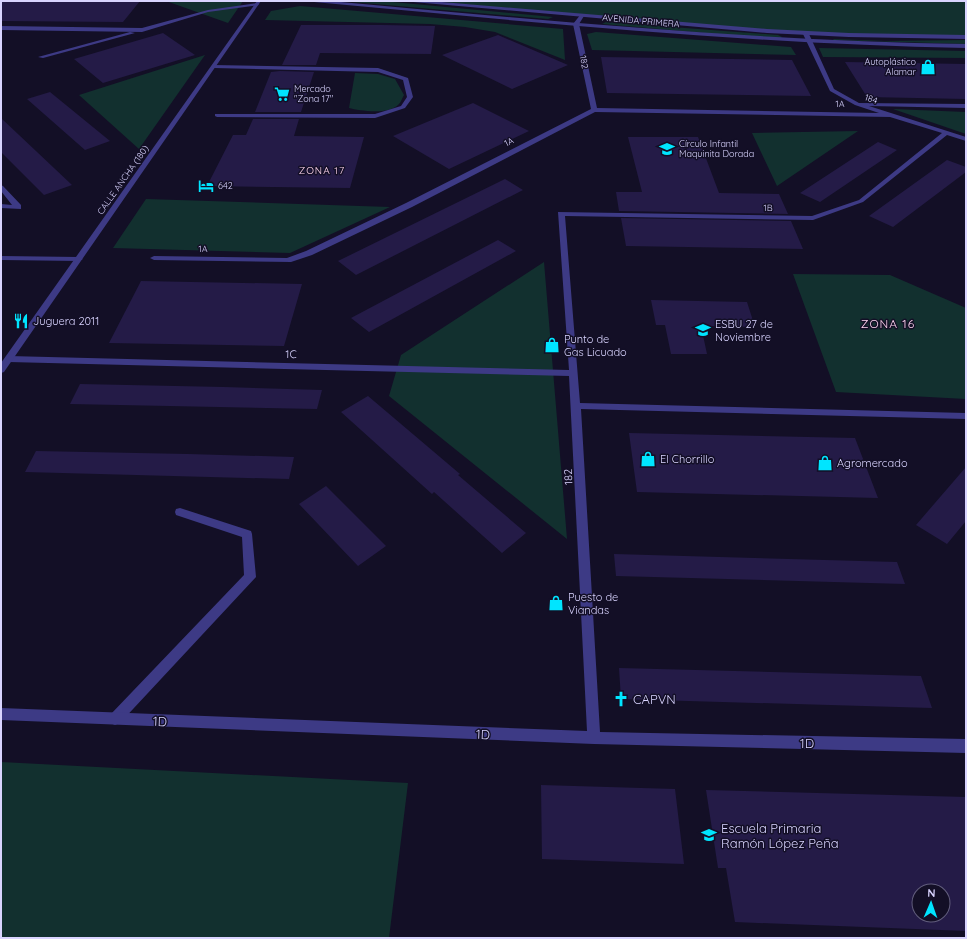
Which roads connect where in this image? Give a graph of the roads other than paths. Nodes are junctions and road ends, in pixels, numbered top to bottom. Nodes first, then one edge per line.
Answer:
1 (314, 1) edge
2 (414, 1) edge
3 (258, 2) edge
4 (581, 16) junction
5 (576, 24) junction
6 (1, 28) edge
7 (142, 30) junction
8 (806, 34) junction
9 (966, 37) edge
10 (809, 42) junction
11 (966, 46) edge
12 (41, 57) dead end
13 (214, 66) junction
14 (857, 104) junction
15 (966, 106) edge
16 (594, 110) junction
17 (217, 115) dead end
18 (889, 115) junction
19 (947, 132) junction
20 (966, 139) edge
21 (1, 187) edge
22 (1, 206) edge
23 (561, 214) joint
24 (1, 258) edge
25 (154, 258) dead end
26 (79, 259) junction
27 (9, 359) junction
28 (1, 370) edge
29 (573, 373) junction
30 (576, 406) junction
31 (966, 416) edge
32 (180, 512) dead end
33 (1, 714) edge
34 (115, 719) junction
35 (594, 738) junction
36 (966, 746) edge

1 - 5 street, AVENIDA PRIMERA
2 - 4 street, AVENIDA PRIMERA
3 - 7 street
3 - 13 street, CALLE ANCHA (180)
4 - 5 street
4 - 8 street, AVENIDA PRIMERA
5 - 10 street, AVENIDA PRIMERA
5 - 16 street, 182
6 - 7 street
7 - 12 street
8 - 9 street, AVENIDA PRIMERA
8 - 10 street, 184
10 - 11 street, AVENIDA PRIMERA
10 - 14 street, 184
13 - 17 street
13 - 26 street, CALLE ANCHA (180)
14 - 15 street, 1A
14 - 18 street, 184
16 - 18 street, 1A
16 - 25 street, 1A
18 - 19 street, 184
19 - 20 street, 184
19 - 23 street, 1B
21 - 22 street
23 - 29 street, 182
24 - 26 street
26 - 27 street, CALLE ANCHA (180)
27 - 28 street, CALLE ANCHA (180)
27 - 29 street, 1C
29 - 30 street, 182
30 - 31 street
30 - 35 street, 182
32 - 34 street
33 - 34 street, 1D
34 - 35 street, 1D
35 - 36 street, 1D

